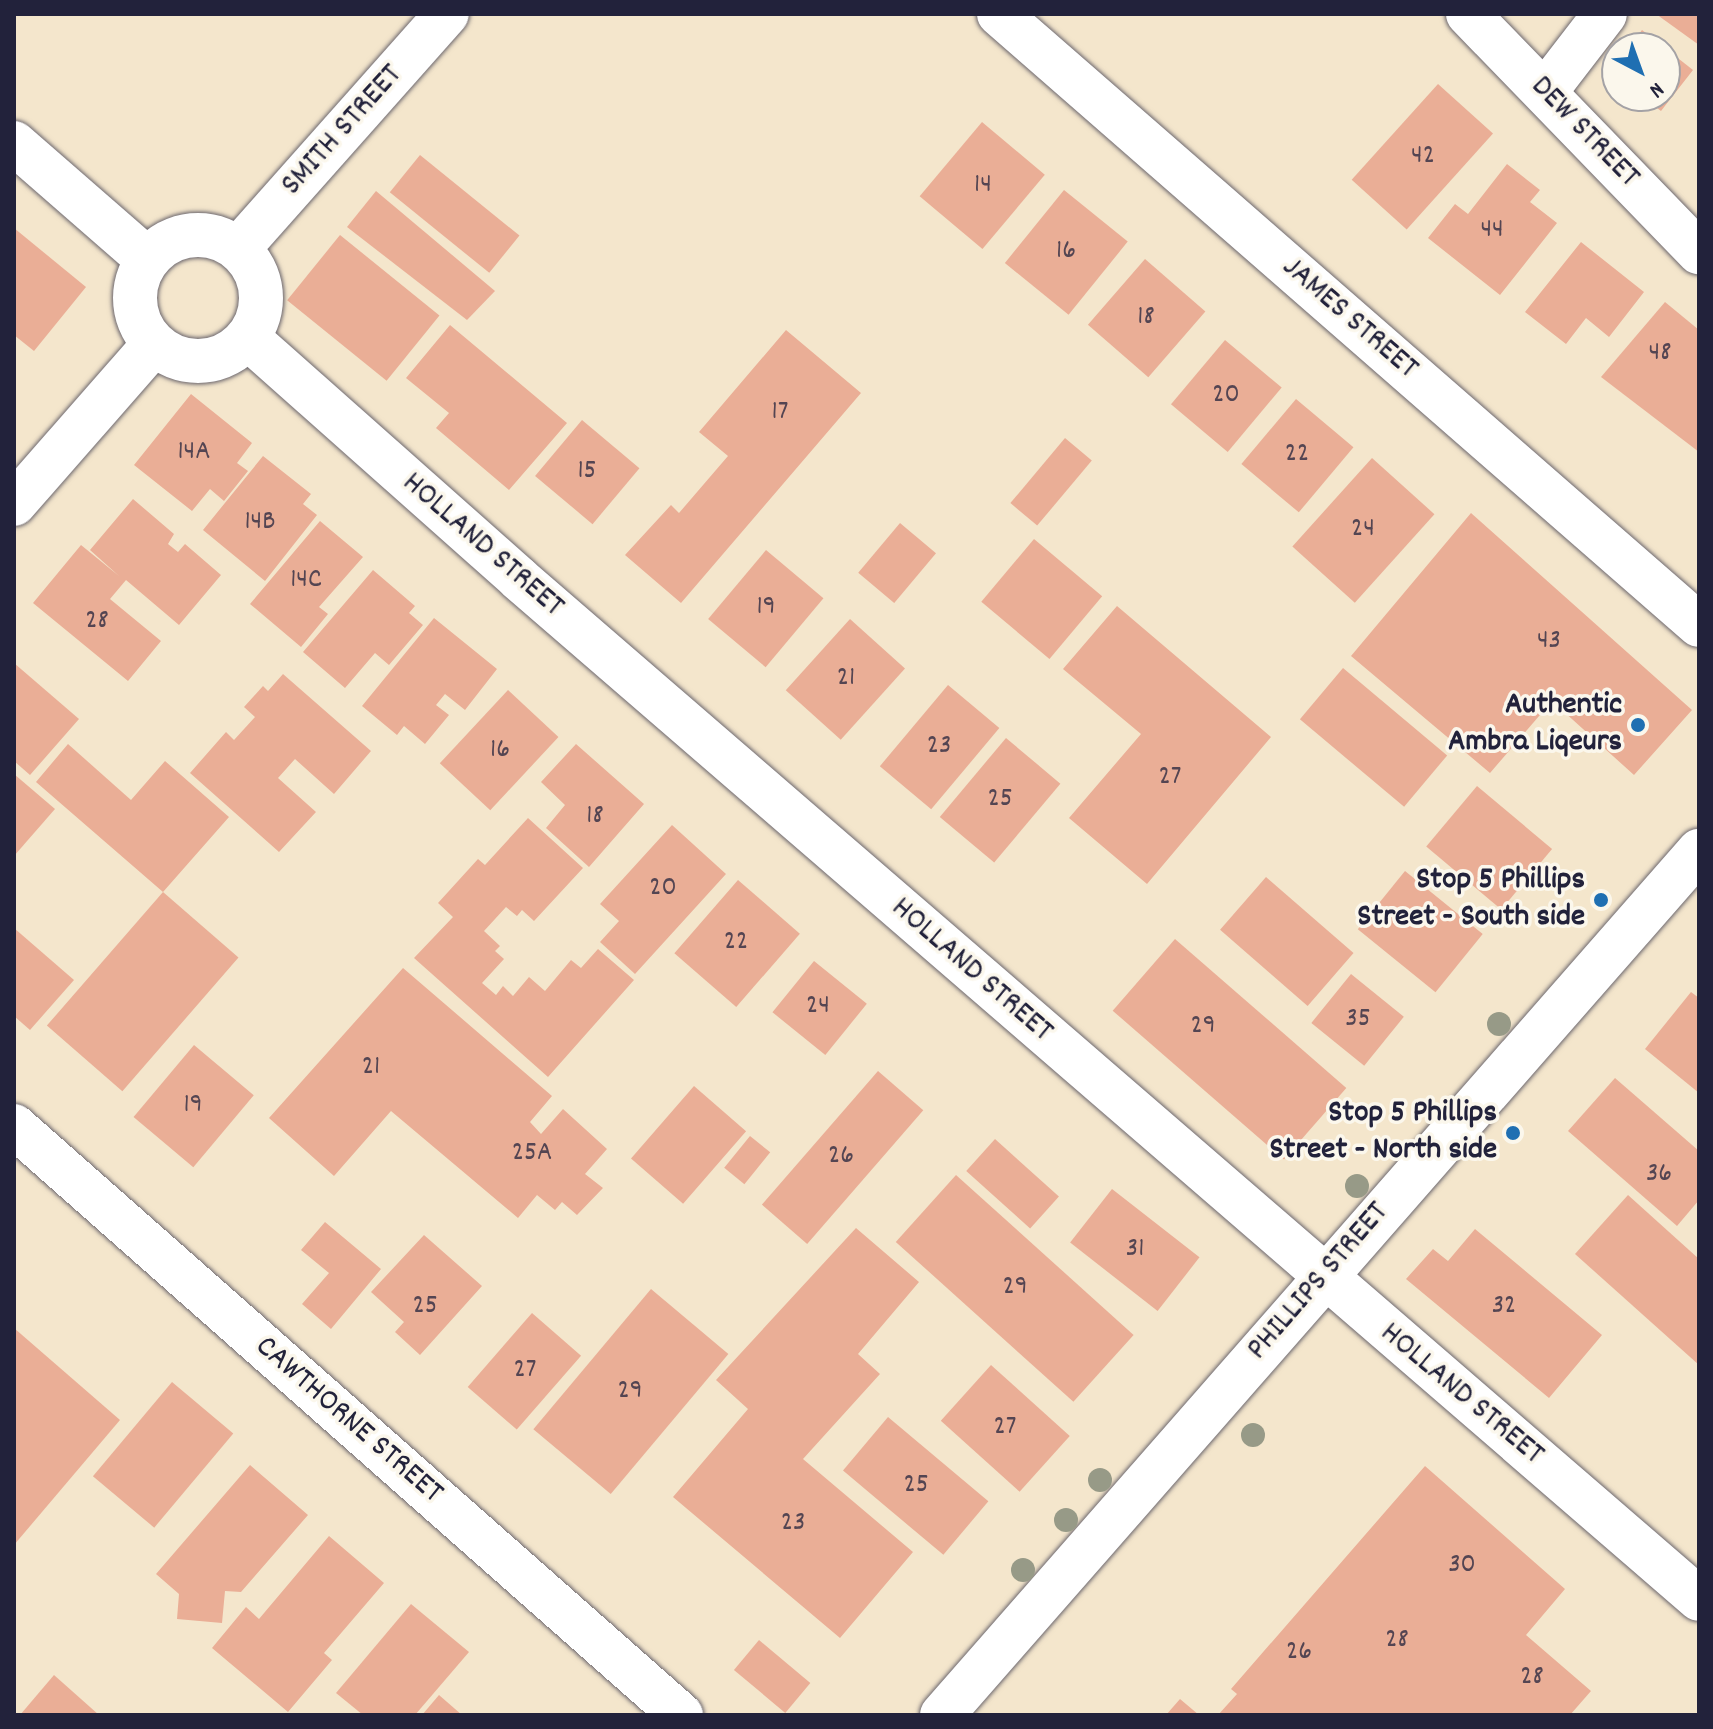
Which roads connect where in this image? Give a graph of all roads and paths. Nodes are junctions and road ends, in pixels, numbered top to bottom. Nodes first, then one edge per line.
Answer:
1 (447, 14) edge
2 (999, 14) edge
3 (1468, 14) edge
4 (1605, 14) edge
5 (1545, 92) junction
6 (14, 143) edge
7 (239, 248) junction
8 (1699, 252) edge
9 (147, 259) junction
10 (248, 338) junction
11 (153, 345) junction
12 (14, 504) edge
13 (1699, 625) edge
14 (1699, 851) edge
15 (14, 1126) edge
16 (1323, 1277) junction
17 (1699, 1599) edge
18 (681, 1715) edge
19 (942, 1715) edge

1 - 7 street, SMITH STREET
2 - 13 street, JAMES STREET
3 - 5 street, DEW STREET
4 - 5 street
5 - 8 street, DEW STREET
6 - 9 street
7 - 9 street
7 - 10 street
9 - 11 street
10 - 11 street
10 - 16 street, HOLLAND STREET
11 - 12 street
14 - 16 street, PHILLIPS STREET
15 - 18 street, CAWTHORNE STREET
16 - 17 street, HOLLAND STREET
16 - 19 street, PHILLIPS STREET

